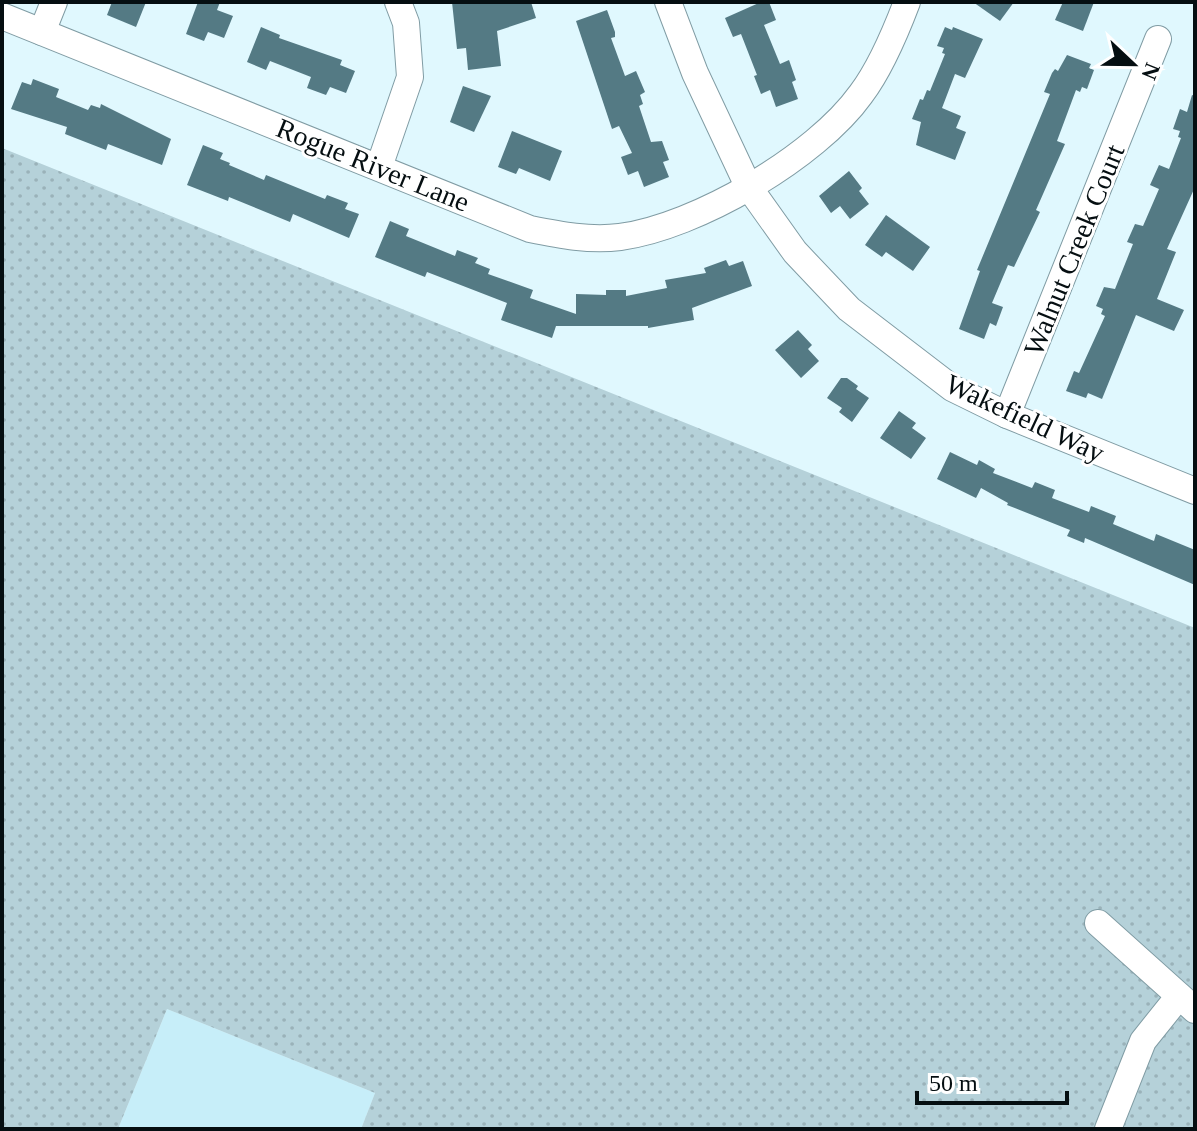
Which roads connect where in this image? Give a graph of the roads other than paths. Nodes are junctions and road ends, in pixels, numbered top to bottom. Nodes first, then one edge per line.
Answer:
1 (54, 2) edge
2 (398, 2) edge
3 (668, 2) edge
4 (907, 2) edge
5 (2, 16) edge
6 (42, 32) junction
7 (1158, 39) dead end
8 (379, 167) junction
9 (748, 186) junction
10 (1007, 415) junction
11 (1195, 491) edge
12 (1098, 923) dead end
13 (1187, 1003) edge
14 (1108, 1129) edge

1 - 6 street
2 - 8 street
3 - 9 street, Wakefield Way
4 - 9 street, Rogue River Lane
5 - 6 street, Rogue River Lane
6 - 8 street, Rogue River Lane
7 - 10 street, Walnut Creek Court
8 - 9 street, Rogue River Lane
9 - 10 street, Wakefield Way
10 - 11 street, Wakefield Way
12 - 13 street
13 - 14 street

